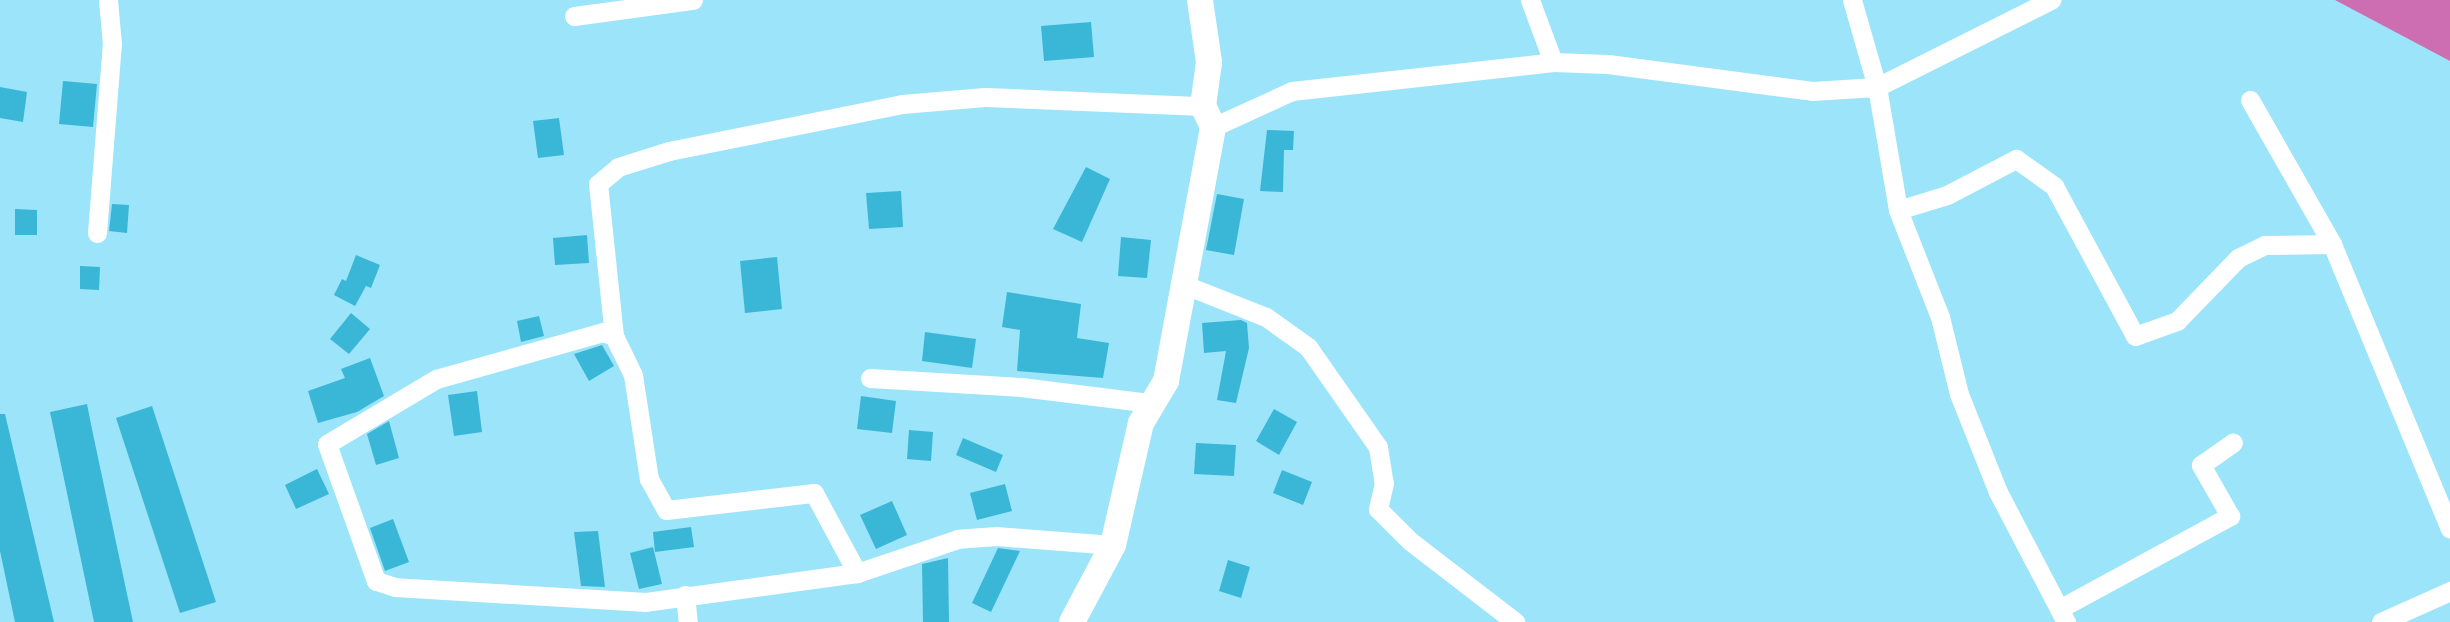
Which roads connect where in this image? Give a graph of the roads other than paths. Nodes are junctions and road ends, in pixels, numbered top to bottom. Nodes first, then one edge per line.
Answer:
1 (108, 0) edge
2 (693, 0) edge
3 (1200, 0) edge
4 (1530, 0) edge
5 (1852, 0) edge
6 (2051, 0) edge
7 (574, 16) dead end
8 (1553, 62) junction
9 (1877, 87) junction
10 (2249, 100) dead end
11 (1208, 116) junction
12 (1898, 210) junction
13 (97, 233) dead end
14 (2332, 244) junction
15 (1180, 283) junction
16 (614, 336) junction
17 (870, 378) dead end
18 (1149, 403) junction
19 (2233, 443) dead end
20 (2450, 529) edge
21 (1113, 545) junction
22 (856, 573) junction
23 (2450, 591) edge
24 (685, 595) junction
25 (2063, 615) edge
26 (688, 622) edge
27 (1072, 622) edge
28 (1515, 622) edge
29 (2381, 622) edge

1 - 13 street
2 - 7 street
3 - 11 street
4 - 8 street
5 - 9 street
6 - 9 street
8 - 9 street
8 - 11 street
9 - 12 street
10 - 14 street
11 - 15 street
11 - 16 street
12 - 14 street
12 - 25 street
14 - 20 street
15 - 18 street
15 - 28 street
16 - 22 street
16 - 24 street
17 - 18 street
18 - 21 street
19 - 25 street
21 - 22 street
21 - 27 street
22 - 24 street
23 - 29 street
24 - 26 street

